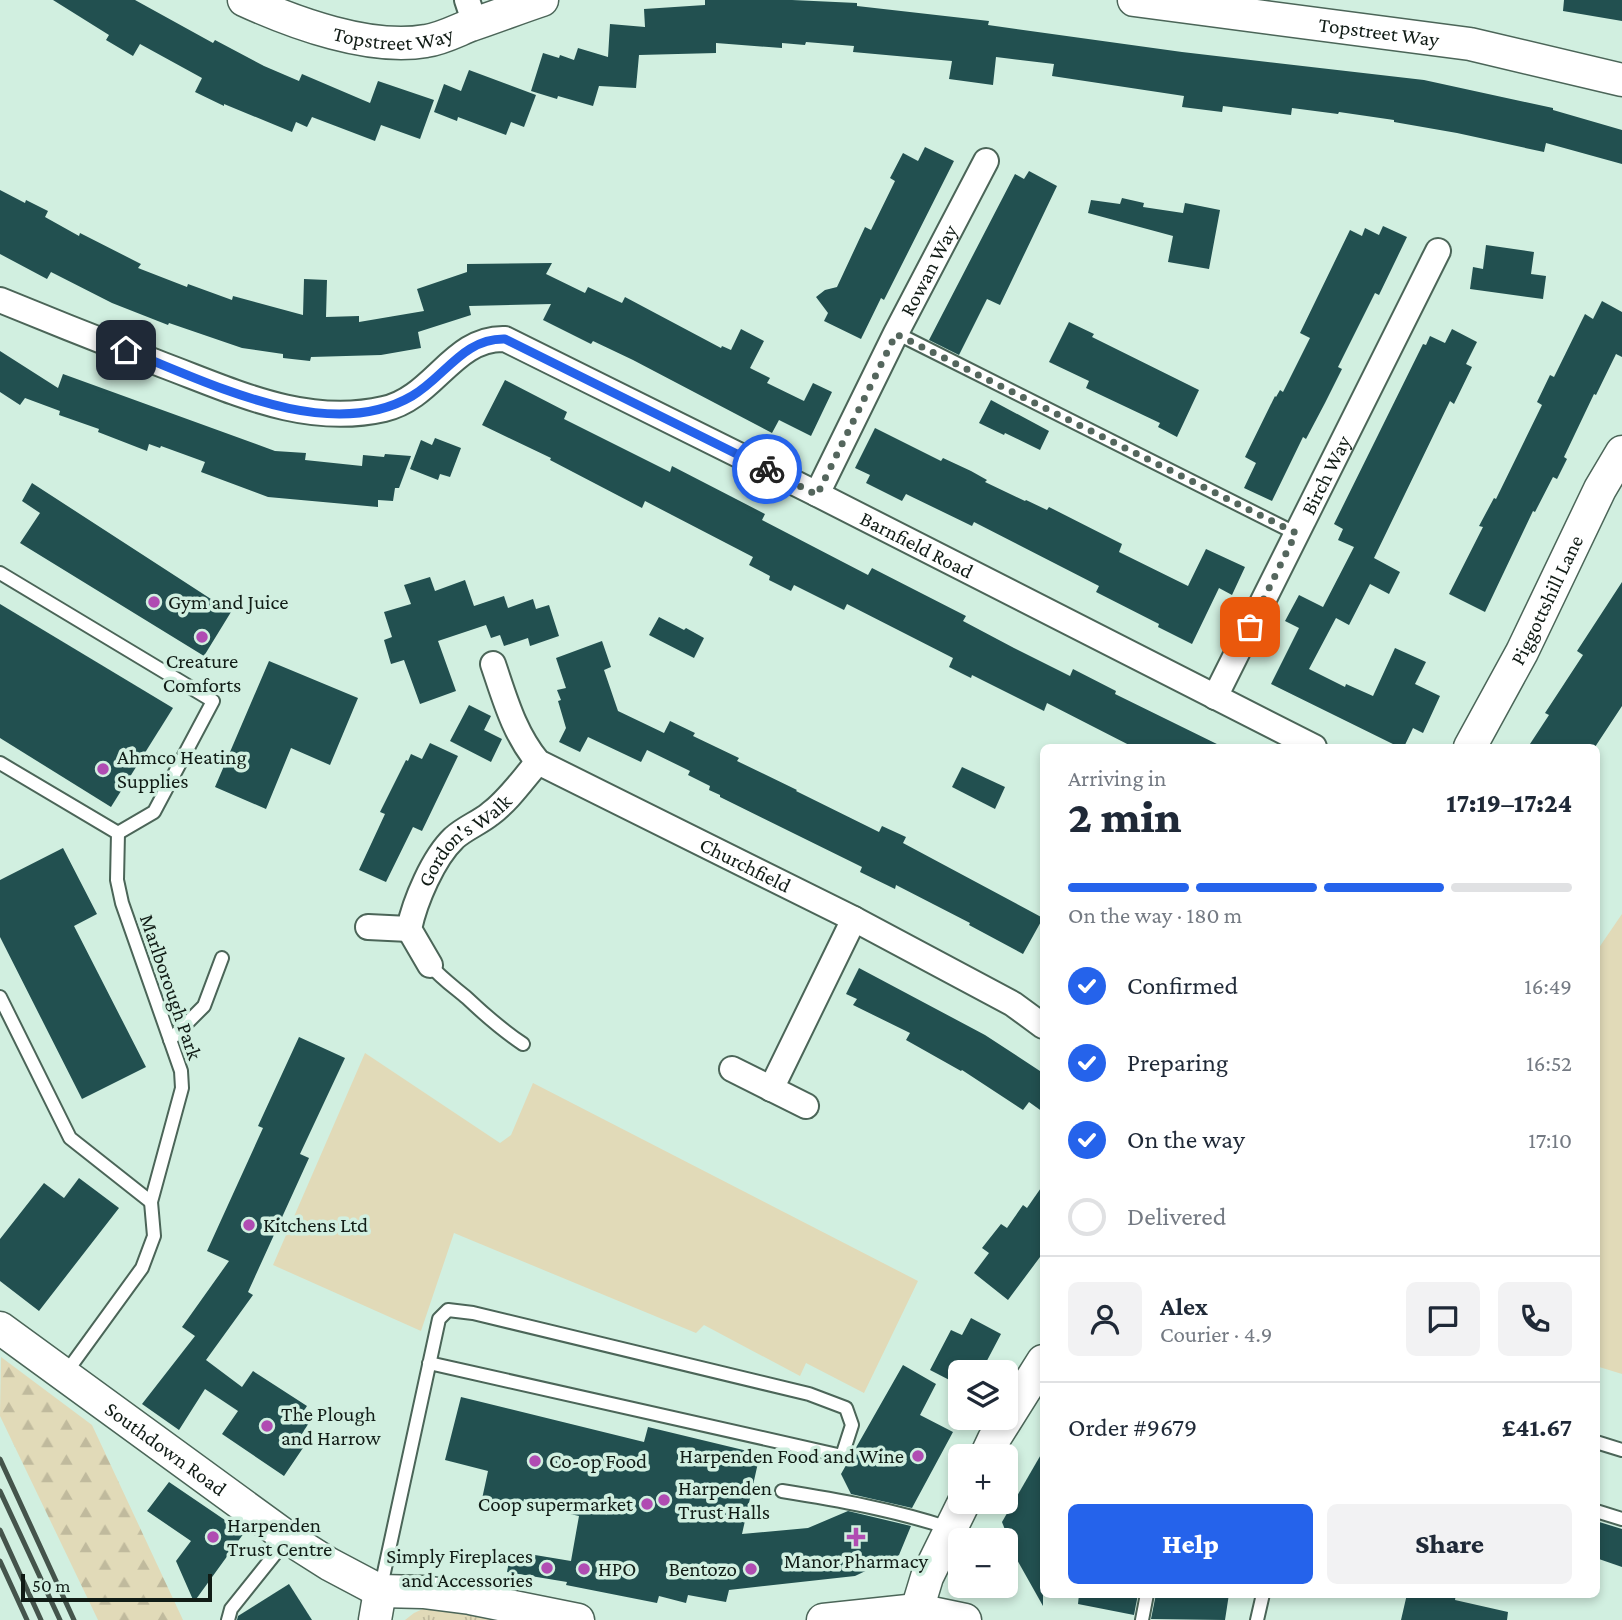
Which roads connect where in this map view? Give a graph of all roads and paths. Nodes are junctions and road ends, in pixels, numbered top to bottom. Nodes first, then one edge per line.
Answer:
1 (244, 0) edge
2 (542, 0) edge
3 (1133, 0) edge
4 (471, 12) edge
5 (1622, 80) edge
6 (986, 161) dead end
7 (1438, 251) dead end
8 (0, 300) edge
9 (896, 334) junction
10 (1622, 452) edge
11 (817, 495) junction
12 (1296, 533) junction
13 (0, 573) edge
14 (493, 664) dead end
15 (1216, 697) junction
16 (1308, 744) edge
17 (1471, 744) edge
18 (538, 762) junction
19 (0, 763) edge
20 (117, 833) junction
21 (854, 919) junction
22 (368, 927) dead end
23 (409, 929) junction
24 (222, 958) dead end
25 (430, 965) joint
26 (0, 997) edge
27 (1040, 1025) edge
28 (170, 1040) junction
29 (523, 1044) dead end
30 (732, 1069) dead end
31 (771, 1088) junction
32 (806, 1107) dead end
33 (151, 1202) junction
34 (0, 1328) edge
35 (429, 1363) junction
36 (1040, 1367) edge
37 (64, 1375) junction
38 (1600, 1443) edge
39 (992, 1444) edge
40 (1622, 1450) edge
41 (782, 1492) dead end
42 (1600, 1512) edge
43 (957, 1515) edge
44 (1622, 1519) edge
45 (288, 1538) junction
46 (1146, 1598) edge
47 (1261, 1598) edge
48 (378, 1606) edge
49 (915, 1615) edge
50 (228, 1620) edge
51 (578, 1620) edge
52 (823, 1620) edge
53 (965, 1620) edge
54 (1142, 1620) edge
55 (1256, 1620) edge

1 - 4 street, Topstreet Way
2 - 4 street, Topstreet Way
3 - 5 street, Topstreet Way
6 - 9 street, Rowan Way
7 - 12 street, Birch Way
8 - 11 street, Barnfield Road
9 - 11 street, Rowan Way
9 - 12 lane
10 - 17 street, Piggottshill Lane
11 - 15 street, Barnfield Road
12 - 15 street, Birch Way
13 - 20 lane
14 - 18 street, Churchfield
15 - 16 street, Barnfield Road
18 - 21 street, Churchfield
18 - 23 street, Gordon's Walk
19 - 20 lane
20 - 28 lane, Marlborough Park
21 - 27 street, Churchfield
21 - 31 street
22 - 23 street
23 - 25 street
24 - 28 lane
25 - 29 lane
26 - 33 lane
28 - 33 lane, Marlborough Park
30 - 31 street
31 - 32 street
33 - 37 lane, Marlborough Park
34 - 37 street, Southdown Road
35 - 35 lane
35 - 48 lane
36 - 39 street
37 - 45 street, Southdown Road
38 - 40 lane
41 - 43 lane
42 - 44 lane
43 - 49 street
45 - 48 street, Southdown Road
45 - 50 lane
46 - 54 lane
47 - 55 lane
48 - 51 street, Southdown Road
49 - 52 street
49 - 53 street

